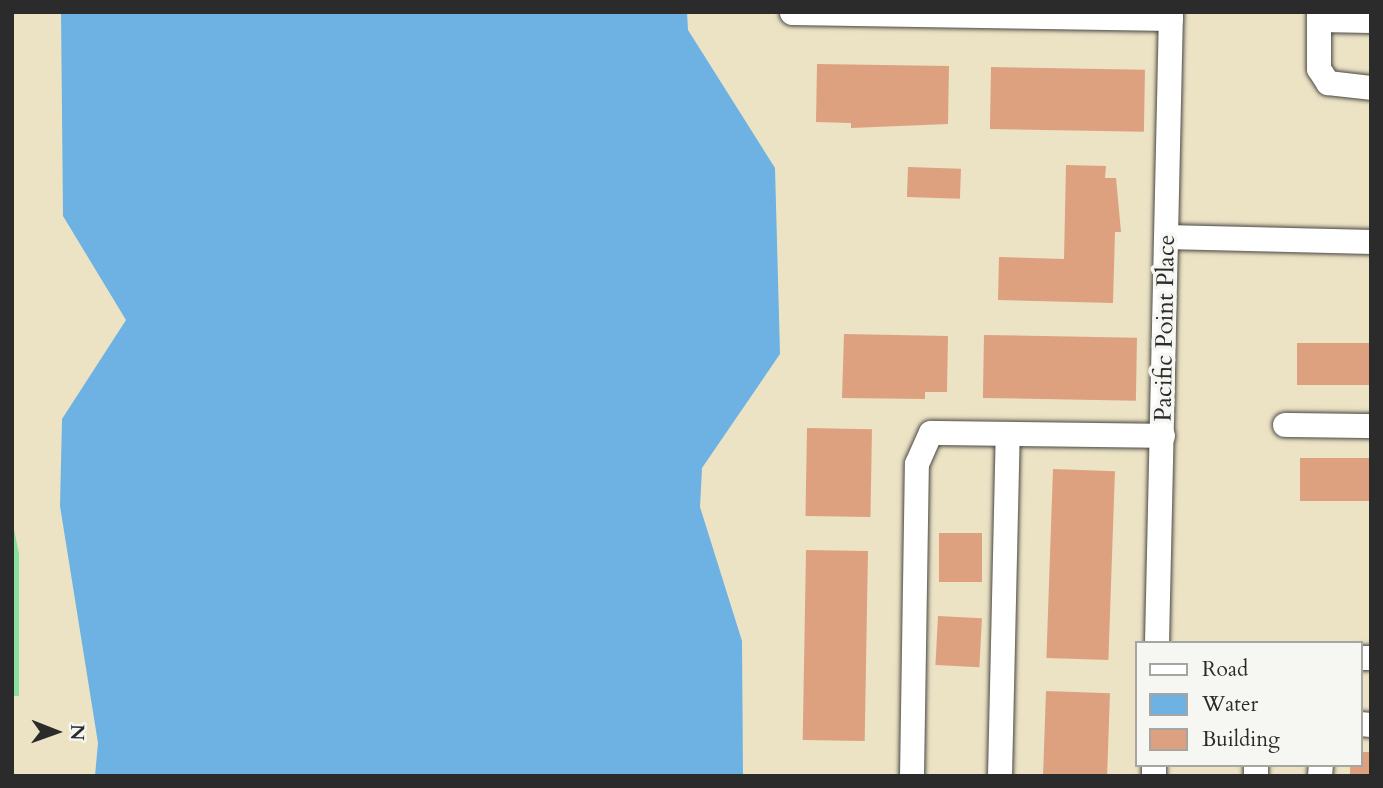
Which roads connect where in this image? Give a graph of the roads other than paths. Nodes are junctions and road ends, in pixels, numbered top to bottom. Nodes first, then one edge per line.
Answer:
1 (792, 13) edge
2 (937, 14) edge
3 (1018, 15) edge
4 (1171, 16) edge
5 (1319, 16) edge
6 (1371, 21) edge
7 (1371, 88) edge
8 (1167, 237) junction
9 (1371, 242) edge
10 (1284, 425) dead end
11 (1371, 426) edge
12 (1008, 434) junction
13 (1163, 436) junction
14 (1157, 641) edge
15 (912, 776) edge
16 (1000, 776) edge

1 - 2 street
2 - 3 street
3 - 4 street
4 - 8 street, Pacific Point Place
5 - 6 street
5 - 7 street
8 - 9 street
8 - 13 street, Pacific Point Place
10 - 11 street
12 - 13 street
12 - 15 street
12 - 16 street
13 - 14 street, Pacific Point Place

